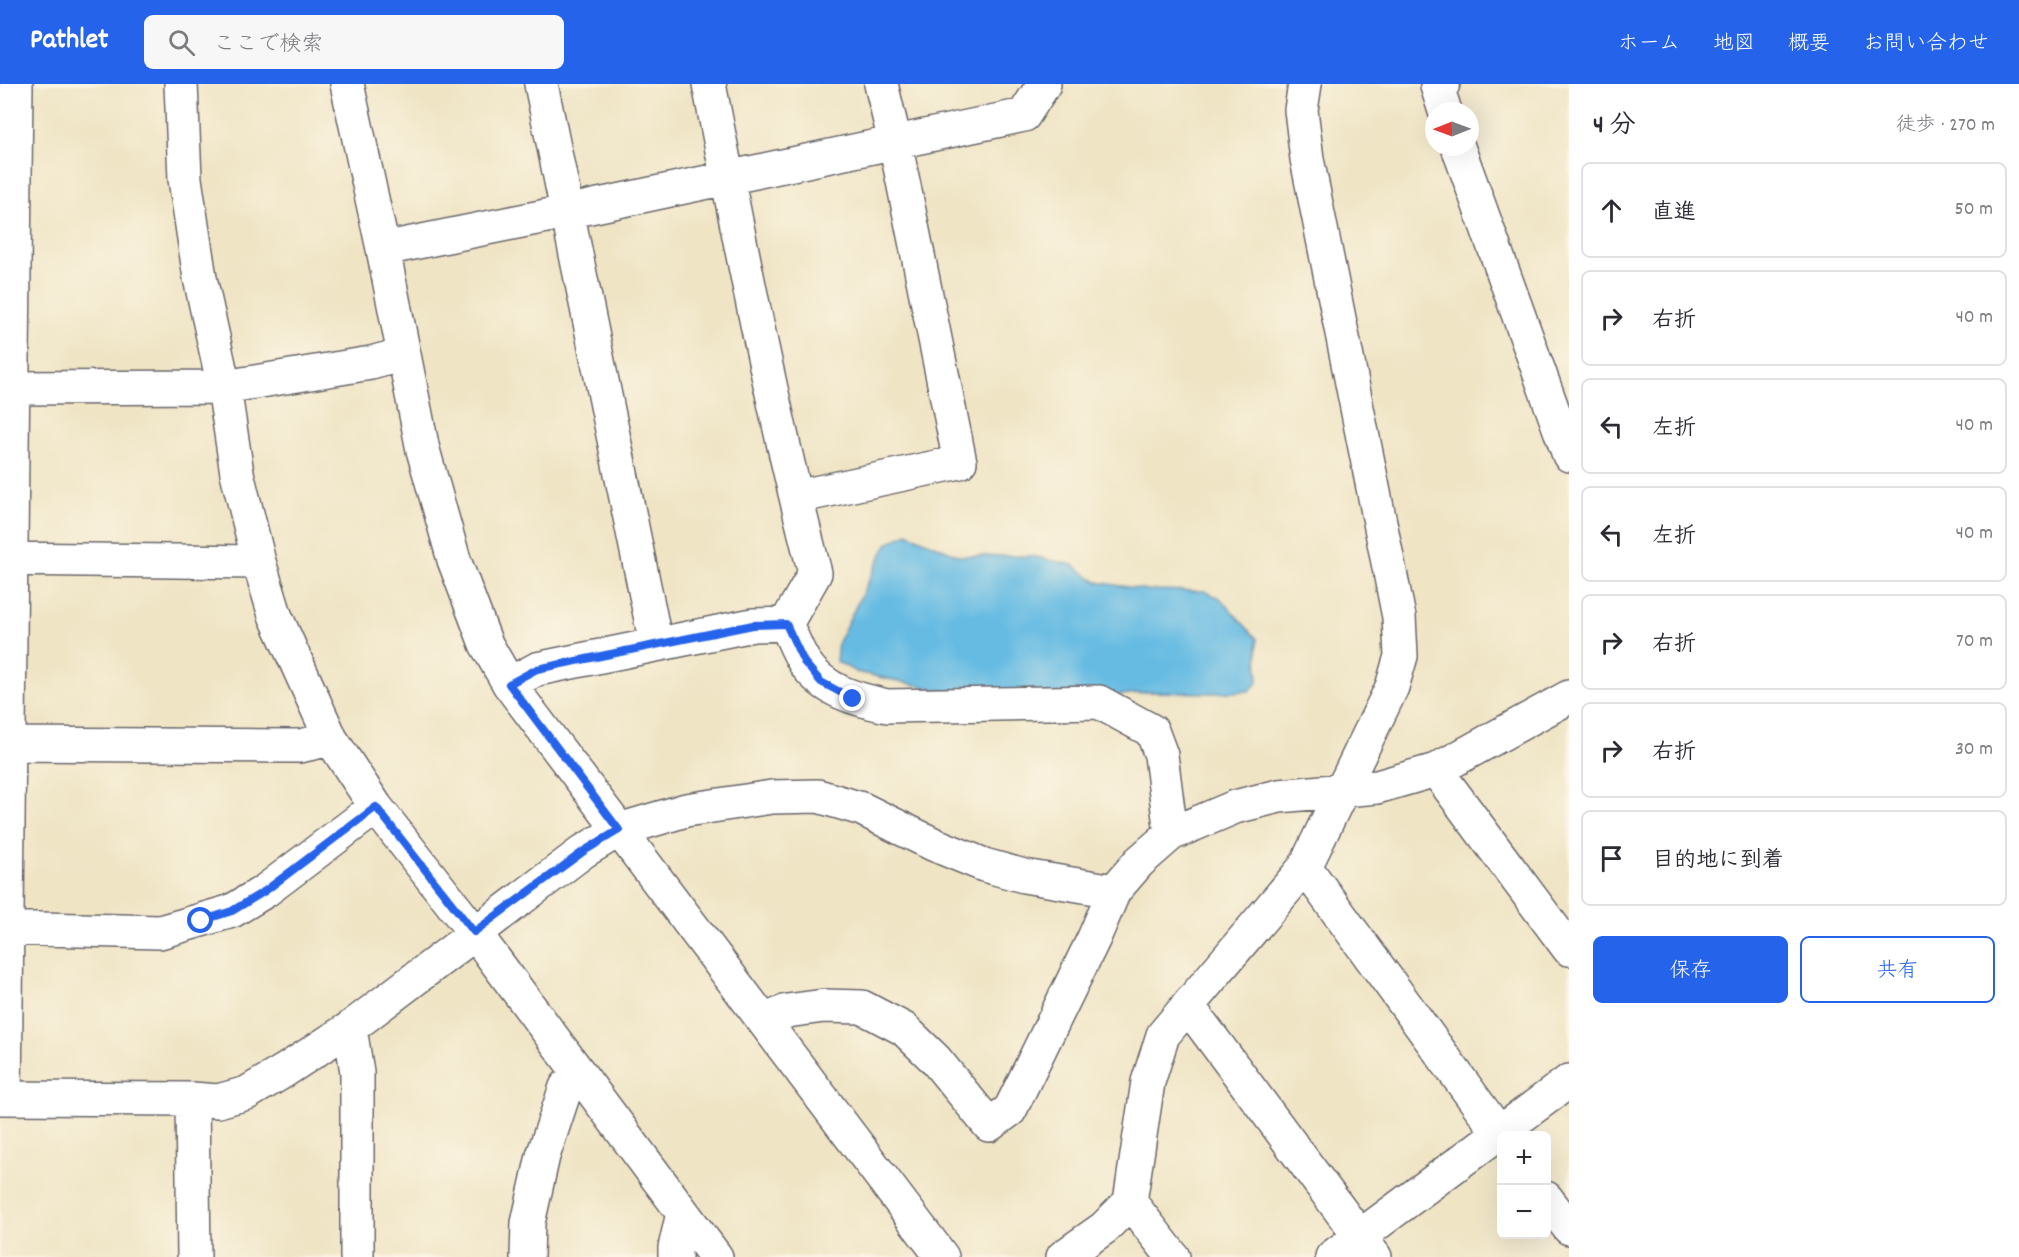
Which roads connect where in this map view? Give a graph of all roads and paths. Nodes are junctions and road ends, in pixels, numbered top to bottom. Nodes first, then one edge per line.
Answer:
1 (16, 84) edge
2 (181, 84) edge
3 (347, 84) edge
4 (541, 84) edge
5 (709, 84) edge
6 (881, 84) edge
7 (1044, 84) edge
8 (1305, 84) edge
9 (1443, 84) edge
10 (1442, 102) edge
11 (895, 142) junction
12 (1461, 156) edge
13 (727, 178) junction
14 (566, 212) junction
15 (383, 249) junction
16 (404, 354) junction
17 (224, 387) junction
18 (12, 388) junction
19 (1569, 455) edge
20 (796, 497) junction
21 (5, 559) edge
22 (259, 562) junction
23 (786, 624) junction
24 (656, 644) junction
25 (509, 684) junction
26 (1569, 698) edge
27 (331, 739) junction
28 (9, 744) junction
29 (1436, 770) junction
30 (1342, 791) junction
31 (376, 807) junction
32 (619, 830) junction
33 (1171, 834) junction
34 (1305, 867) junction
35 (1114, 891) junction
36 (4, 928) edge
37 (474, 932) junction
38 (1569, 949) edge
39 (1188, 1005) junction
40 (764, 1021) junction
41 (350, 1028) junction
42 (580, 1074) junction
43 (1569, 1082) edge
44 (3, 1098) edge
45 (192, 1099) junction
46 (1497, 1131) edge
47 (1505, 1131) edge
48 (1497, 1138) edge
49 (1130, 1202) junction
50 (1551, 1205) edge
51 (683, 1213) junction
52 (1569, 1228) edge
53 (1368, 1247) edge
54 (194, 1257) edge
55 (357, 1257) edge
56 (527, 1257) edge
57 (675, 1257) edge
58 (716, 1257) edge
59 (942, 1257) edge
60 (1063, 1257) edge
61 (1173, 1257) edge
62 (1332, 1257) edge

1 - 18 street
2 - 17 street
3 - 15 street
4 - 14 street
5 - 13 street
6 - 11 street
7 - 11 street
8 - 30 street
9 - 10 street
11 - 13 street
11 - 20 street
12 - 19 street
13 - 14 street
13 - 20 street
14 - 15 street
14 - 24 street
15 - 16 street
16 - 17 street
16 - 25 street
17 - 18 street
17 - 22 street
18 - 21 street
20 - 23 street
21 - 22 street
21 - 28 street
22 - 27 street
23 - 24 street
23 - 33 street
24 - 25 street
25 - 32 street
26 - 29 street
27 - 28 street
27 - 31 street
28 - 36 street
29 - 30 street
29 - 38 street
30 - 33 street
30 - 34 street
31 - 36 street
31 - 37 street
32 - 35 street
32 - 37 street
32 - 40 street
33 - 35 street
34 - 39 street
34 - 46 street
35 - 40 street
36 - 44 street
37 - 41 street
37 - 42 street
39 - 49 street
39 - 53 street
40 - 59 street
41 - 45 street
41 - 55 street
42 - 51 street
42 - 56 street
43 - 47 street
44 - 45 street
45 - 54 street
48 - 53 street
49 - 60 street
49 - 61 street
50 - 52 street
51 - 57 street
51 - 58 street
53 - 62 street

